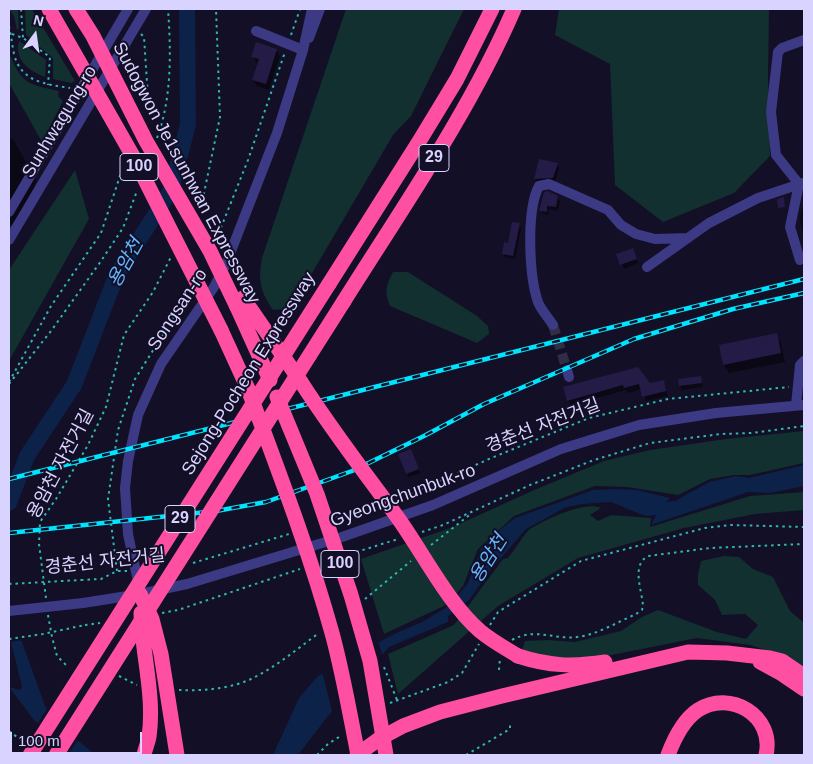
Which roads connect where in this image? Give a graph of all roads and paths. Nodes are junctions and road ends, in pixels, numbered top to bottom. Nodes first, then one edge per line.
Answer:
1 (21, 9) edge
2 (49, 9) edge
3 (76, 9) edge
4 (128, 9) edge
5 (146, 9) edge
6 (168, 9) edge
7 (216, 9) edge
8 (312, 9) edge
9 (320, 9) edge
10 (492, 9) edge
11 (514, 9) edge
12 (9, 26) edge
13 (256, 31) dead end
14 (11, 34) junction
15 (141, 34) dead end
16 (23, 38) junction
17 (804, 40) edge
18 (304, 50) junction
19 (48, 85) junction
20 (70, 88) dead end
21 (142, 115) dead end
22 (157, 138) dead end
23 (127, 157) dead end
24 (140, 183) dead end
25 (802, 184) edge
26 (195, 209) dead end
27 (9, 212) edge
28 (688, 238) junction
29 (9, 240) edge
30 (174, 250) dead end
31 (800, 260) dead end
32 (646, 267) dead end
33 (240, 303) junction
34 (552, 325) tunnel mouth
35 (804, 361) edge
36 (9, 383) edge
37 (798, 386) junction
38 (800, 405) edge
39 (804, 426) edge
40 (392, 499) dead end
41 (374, 505) dead end
42 (328, 520) dead end
43 (804, 527) edge
44 (292, 533) dead end
45 (417, 533) dead end
46 (400, 538) dead end
47 (804, 544) edge
48 (347, 555) dead end
49 (190, 563) dead end
50 (41, 566) dead end
51 (301, 569) dead end
52 (136, 570) junction
53 (9, 584) edge
54 (140, 594) junction
55 (9, 611) edge
56 (170, 612) dead end
57 (85, 625) dead end
58 (488, 629) dead end
59 (52, 637) dead end
60 (483, 637) dead end
61 (9, 639) edge
62 (509, 642) dead end
63 (688, 652) junction
64 (727, 653) junction
65 (501, 656) dead end
66 (67, 666) dead end
67 (498, 670) dead end
68 (116, 676) dead end
69 (804, 676) edge
70 (804, 689) edge
71 (146, 693) junction
72 (384, 707) dead end
73 (348, 709) junction
74 (510, 724) dead end
75 (344, 733) dead end
76 (30, 755) edge
77 (56, 755) edge
78 (144, 755) edge
79 (176, 755) edge
80 (318, 755) edge
81 (347, 755) edge
82 (358, 755) edge
83 (386, 755) edge
84 (466, 755) edge
85 (668, 755) edge
86 (766, 755) edge

1 - 16 path
2 - 73 highway, 100, bridge
3 - 33 highway, Sudogwon Je1sunhwan Expressway / 100, bridge
4 - 27 street, Sunhwagung-ro
5 - 29 street, Sunhwagung-ro
6 - 22 path
7 - 26 path
8 - 18 street, Songsan-ro
9 - 18 street, Songsan-ro
10 - 76 highway, Sejong-Pocheon Expressway / 29, bridge
11 - 77 highway, 29, bridge
12 - 14 path
13 - 18 street
14 - 16 path
14 - 19 path
15 - 21 path
16 - 19 path
17 - 25 street
18 - 52 street, Songsan-ro
19 - 20 path
23 - 36 path
24 - 36 path
25 - 28 street
25 - 31 street
28 - 32 street
28 - 34 street
30 - 50 path, 용암천 자전거길
33 - 63 highway, bridge
33 - 83 highway, Sudogwon Je1sunhwan Expressway / 100, bridge
35 - 37 street
37 - 38 street
37 - 40 path, 경춘선 자전거길
38 - 54 street, Gyeongchunbuk-ro
39 - 45 path
41 - 42 path
43 - 58 path
44 - 49 path, 경춘선 자전거길
46 - 48 path
47 - 62 path
51 - 56 path
52 - 53 path, 경춘선 자전거길, bridge
52 - 54 street, Songsan-ro
54 - 55 street, Gyeongchunbuk-ro, bridge
54 - 71 highway
54 - 79 highway
57 - 61 path, bridge
59 - 66 path
60 - 72 path
63 - 64 highway
63 - 82 highway
64 - 69 highway
64 - 70 highway
65 - 67 path
68 - 71 path
71 - 78 highway
73 - 81 highway, bridge
73 - 82 highway, 100, bridge
74 - 84 path
75 - 80 path
85 - 86 highway

